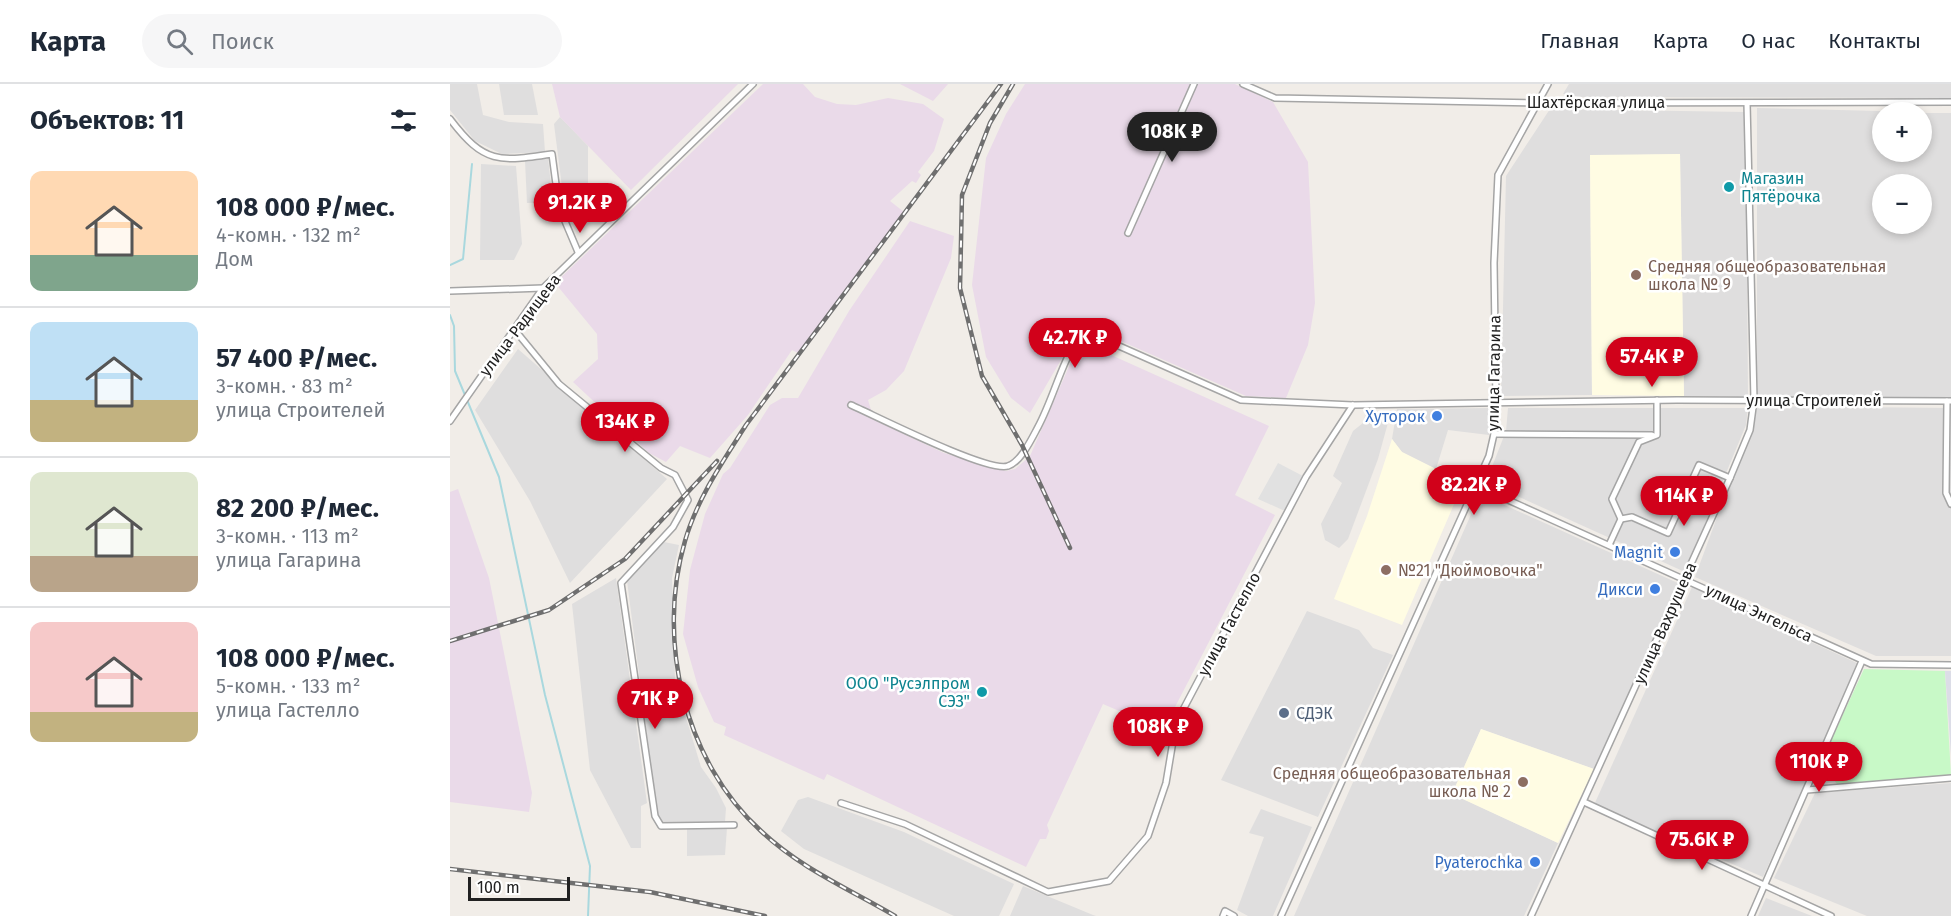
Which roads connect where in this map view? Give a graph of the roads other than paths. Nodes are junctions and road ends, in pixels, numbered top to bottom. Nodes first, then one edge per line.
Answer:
1 (753, 84) edge
2 (1194, 84) edge
3 (1243, 84) edge
4 (1548, 84) edge
5 (1951, 102) edge
6 (1537, 103) junction
7 (1747, 103) junction
8 (450, 119) edge
9 (1128, 233) dead end
10 (578, 252) junction
11 (543, 288) junction
12 (450, 291) edge
13 (514, 329) junction
14 (1657, 400) junction
15 (1754, 400) junction
16 (1949, 401) edge
17 (1496, 402) junction
18 (851, 405) dead end
19 (1353, 405) junction
20 (450, 422) edge
21 (1494, 434) junction
22 (1657, 435) junction
23 (1730, 478) junction
24 (1475, 485) junction
25 (1951, 504) edge
26 (1621, 519) junction
27 (1609, 545) junction
28 (1686, 579) junction
29 (1862, 661) junction
30 (1951, 665) edge
31 (1951, 778) edge
32 (1807, 790) junction
33 (1584, 802) junction
34 (841, 803) dead end
35 (734, 825) dead end
36 (1764, 887) junction
37 (1222, 916) edge
38 (1234, 916) edge
39 (1281, 916) edge
40 (1531, 916) edge
41 (1751, 916) edge
42 (1831, 916) edge

1 - 10 street, улица Радищева
2 - 9 street
3 - 6 street, Шахтёрская улица
4 - 6 street, улица Гагарина
5 - 7 street, Шахтёрская улица
6 - 7 street, Шахтёрская улица
6 - 17 street, улица Гагарина
7 - 15 street, улица Вахрушева
8 - 10 street
10 - 11 street, улица Радищева
11 - 12 street
11 - 13 street, улица Радищева
13 - 20 street, улица Радищева
13 - 35 street
14 - 15 street, улица Строителей
14 - 17 street, улица Строителей
14 - 22 street
15 - 16 street, улица Строителей
15 - 23 street, улица Вахрушева
16 - 25 street
17 - 19 street, улица Строителей
17 - 21 street, улица Гагарина
18 - 19 street, улица Строителей
19 - 34 street, улица Гастелло
21 - 22 street
21 - 24 street, улица Гагарина
22 - 26 street
23 - 26 street
23 - 28 street, улица Вахрушева
24 - 27 street, улица Энгельса
24 - 39 street, улица Гагарина
26 - 27 street
27 - 28 street, улица Энгельса
28 - 29 street, улица Энгельса
28 - 33 street, улица Вахрушева
29 - 30 street, улица Энгельса
29 - 32 street
31 - 32 street
32 - 36 street
33 - 36 street
33 - 40 street, улица Вахрушева
36 - 41 street
36 - 42 street
37 - 38 street

